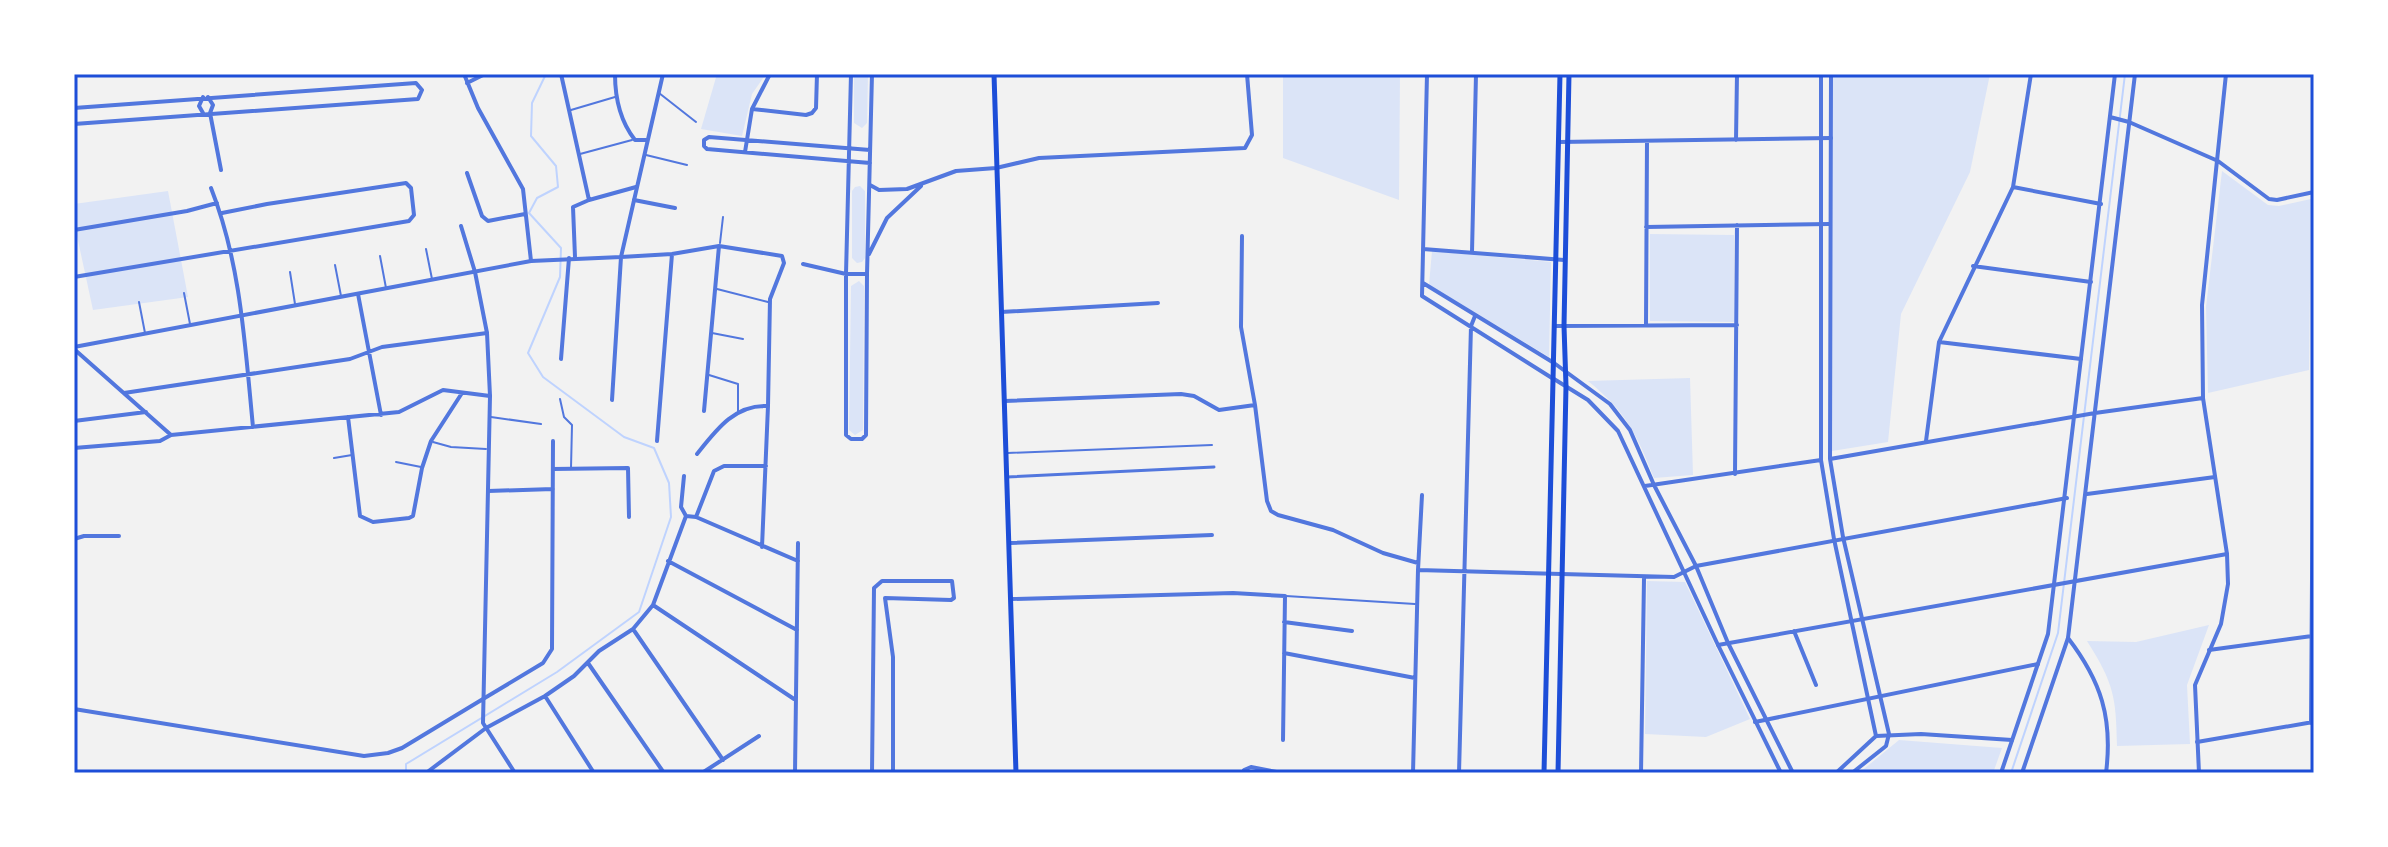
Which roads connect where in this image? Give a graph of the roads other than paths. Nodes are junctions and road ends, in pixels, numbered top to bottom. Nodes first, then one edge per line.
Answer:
1 (464, 74) edge
2 (485, 74) edge
3 (561, 74) edge
4 (615, 74) edge
5 (663, 74) edge
6 (700, 74) edge
7 (770, 74) edge
8 (817, 74) edge
9 (851, 74) edge
10 (872, 74) edge
11 (994, 74) edge
12 (1247, 74) edge
13 (1427, 74) edge
14 (1476, 74) edge
15 (1560, 74) edge
16 (1569, 74) edge
17 (1737, 74) edge
18 (1821, 74) edge
19 (1831, 74) edge
20 (2031, 74) edge
21 (2115, 74) edge
22 (2135, 74) edge
23 (2226, 74) edge
24 (706, 76) dead end
25 (467, 83) junction
26 (658, 93) junction
27 (206, 97) junction
28 (616, 97) junction
29 (74, 108) edge
30 (752, 109) junction
31 (568, 111) junction
32 (207, 113) junction
33 (2113, 118) junction
34 (2126, 121) junction
35 (696, 122) dead end
36 (74, 124) edge
37 (1831, 138) junction
38 (1821, 139) junction
39 (635, 140) junction
40 (646, 140) junction
41 (1736, 140) junction
42 (746, 141) junction
43 (1647, 141) junction
44 (1559, 142) junction
45 (1567, 142) junction
46 (849, 150) junction
47 (870, 150) junction
48 (745, 152) junction
49 (579, 154) junction
50 (643, 155) junction
51 (2218, 161) junction
52 (848, 163) junction
53 (870, 163) junction
54 (687, 165) dead end
55 (996, 168) junction
56 (221, 170) dead end
57 (467, 173) dead end
58 (922, 184) junction
59 (870, 185) junction
60 (636, 187) junction
61 (2013, 187) junction
62 (211, 188) dead end
63 (2314, 192) edge
64 (589, 200) junction
65 (634, 200) junction
66 (217, 203) junction
67 (2101, 204) junction
68 (675, 208) dead end
69 (222, 213) junction
70 (525, 214) junction
71 (723, 217) dead end
72 (1819, 224) junction
73 (1829, 224) junction
74 (1737, 225) junction
75 (461, 226) dead end
76 (1646, 227) junction
77 (74, 230) edge
78 (1242, 236) dead end
79 (719, 246) junction
80 (426, 249) dead end
81 (1422, 249) junction
82 (231, 252) junction
83 (1472, 252) junction
84 (672, 254) junction
85 (380, 256) dead end
86 (621, 257) junction
87 (570, 258) junction
88 (1555, 259) junction
89 (1564, 260) junction
90 (531, 261) junction
91 (867, 261) junction
92 (803, 264) dead end
93 (335, 265) dead end
94 (1973, 266) junction
95 (290, 272) dead end
96 (475, 272) junction
97 (846, 274) junction
98 (867, 274) junction
99 (74, 277) edge
100 (432, 280) junction
101 (1422, 282) junction
102 (2091, 282) junction
103 (715, 288) junction
104 (386, 289) junction
105 (2314, 292) edge
106 (184, 293) dead end
107 (358, 294) junction
108 (341, 297) junction
109 (139, 302) dead end
110 (770, 303) junction
111 (1158, 303) dead end
112 (296, 306) junction
113 (1001, 312) junction
114 (243, 315) junction
115 (1475, 316) junction
116 (190, 325) junction
117 (1646, 325) junction
118 (1737, 325) junction
119 (1471, 326) junction
120 (1553, 326) junction
121 (1564, 326) junction
122 (710, 332) junction
123 (487, 333) junction
124 (145, 334) junction
125 (743, 339) dead end
126 (1939, 342) junction
127 (74, 348) edge
128 (369, 352) junction
129 (561, 359) dead end
130 (2081, 359) junction
131 (1554, 363) junction
132 (1566, 370) junction
133 (2314, 373) edge
134 (248, 375) junction
135 (708, 375) junction
136 (1554, 379) junction
137 (1566, 386) junction
138 (463, 392) junction
139 (124, 393) junction
140 (490, 396) junction
141 (2203, 398) junction
142 (560, 399) dead end
143 (612, 400) dead end
144 (1005, 401) junction
145 (1255, 405) junction
146 (768, 406) junction
147 (704, 411) dead end
148 (738, 411) junction
149 (146, 412) junction
150 (2095, 413) junction
151 (381, 415) junction
152 (2075, 416) junction
153 (348, 417) junction
154 (489, 417) junction
155 (74, 421) edge
156 (541, 424) dead end
157 (253, 427) junction
158 (171, 435) junction
159 (431, 441) junction
160 (553, 441) dead end
161 (657, 441) dead end
162 (1926, 441) junction
163 (1212, 445) dead end
164 (74, 448) edge
165 (487, 449) junction
166 (697, 454) dead end
167 (1007, 454) junction
168 (353, 455) junction
169 (334, 458) dead end
170 (1830, 459) junction
171 (1821, 460) junction
172 (396, 462) dead end
173 (766, 466) junction
174 (1214, 467) dead end
175 (422, 468) junction
176 (553, 469) junction
177 (571, 469) junction
178 (1735, 474) junction
179 (684, 476) dead end
180 (1007, 477) junction
181 (2215, 477) junction
182 (1654, 485) junction
183 (1645, 486) junction
184 (553, 489) junction
185 (487, 491) junction
186 (2087, 494) junction
187 (1422, 495) dead end
188 (2067, 498) junction
189 (686, 516) junction
190 (629, 517) dead end
191 (696, 517) junction
192 (1212, 535) dead end
193 (119, 536) dead end
194 (1843, 537) junction
195 (74, 539) edge
196 (1834, 539) junction
197 (798, 543) dead end
198 (1010, 543) junction
199 (762, 547) junction
200 (2227, 554) junction
201 (667, 561) junction
202 (799, 561) junction
203 (1418, 563) junction
204 (1696, 566) junction
205 (1418, 570) junction
206 (1464, 571) junction
207 (1684, 573) junction
208 (1548, 574) junction
209 (1562, 575) junction
210 (1644, 578) junction
211 (2076, 581) junction
212 (2055, 584) junction
213 (1285, 596) junction
214 (1012, 599) junction
215 (1417, 604) junction
216 (653, 605) junction
217 (1864, 619) junction
218 (1853, 620) junction
219 (1284, 622) junction
220 (633, 629) junction
221 (797, 630) junction
222 (1352, 631) dead end
223 (1794, 631) junction
224 (2313, 636) edge
225 (2068, 638) junction
226 (1728, 643) junction
227 (1718, 645) junction
228 (2209, 650) junction
229 (1284, 653) junction
230 (588, 663) junction
231 (2038, 664) junction
232 (1415, 678) junction
233 (1816, 685) dead end
234 (545, 696) junction
235 (1882, 696) junction
236 (483, 699) junction
237 (796, 699) junction
238 (1870, 699) junction
239 (74, 709) edge
240 (1766, 720) junction
241 (1755, 722) junction
242 (2313, 722) edge
243 (484, 726) junction
244 (1889, 734) junction
245 (759, 736) dead end
246 (1876, 736) junction
247 (1283, 740) dead end
248 (2012, 740) junction
249 (2197, 742) junction
250 (723, 760) junction
251 (439, 765) junction
252 (1243, 772) edge
253 (426, 773) edge
254 (445, 773) edge
255 (515, 773) edge
256 (594, 773) edge
257 (664, 773) edge
258 (702, 773) edge
259 (795, 773) edge
260 (872, 773) edge
261 (893, 773) edge
262 (1016, 773) edge
263 (1282, 773) edge
264 (1413, 773) edge
265 (1459, 773) edge
266 (1544, 773) edge
267 (1558, 773) edge
268 (1641, 773) edge
269 (1781, 773) edge
270 (1793, 773) edge
271 (1836, 773) edge
272 (1852, 773) edge
273 (2001, 773) edge
274 (2022, 773) edge
275 (2106, 773) edge
276 (2199, 773) edge

1 - 25 street
2 - 25 street
3 - 31 street
4 - 28 street
5 - 26 street
6 - 24 lane
7 - 30 street
8 - 30 street
9 - 46 street
10 - 47 street
11 - 55 main road
12 - 55 street
13 - 81 street
14 - 83 street
15 - 44 main road
16 - 45 main road
17 - 41 street
18 - 38 street
19 - 37 street
20 - 61 street
21 - 33 street
22 - 34 street
23 - 51 street
25 - 70 street
26 - 35 lane
26 - 40 street
27 - 29 street
27 - 32 street
27 - 32 street
27 - 32 street
28 - 31 lane
28 - 39 street
30 - 42 street
31 - 49 street
32 - 36 street
32 - 56 street
33 - 34 street
33 - 67 street
34 - 51 street
34 - 150 street
37 - 38 street
37 - 73 street
38 - 41 street
38 - 72 street
39 - 40 street
39 - 49 lane
40 - 50 street
41 - 43 street
42 - 46 street
42 - 48 street
42 - 48 street
43 - 45 street
43 - 76 street
44 - 45 street
44 - 88 main road
45 - 89 main road
46 - 47 street
46 - 52 street
47 - 53 street
48 - 52 street
49 - 64 street
50 - 54 lane
50 - 60 street
51 - 63 street
51 - 141 street
52 - 53 street
52 - 97 street
53 - 59 street
55 - 58 street
55 - 113 main road
57 - 70 street
58 - 59 street
58 - 91 street
59 - 91 street
60 - 64 street
60 - 65 street
61 - 67 street
61 - 94 street
62 - 66 street
64 - 87 street
65 - 68 street
65 - 86 street
66 - 69 street
66 - 77 street
67 - 102 street
69 - 82 street
69 - 82 street
70 - 90 street
71 - 79 lane
72 - 73 street
72 - 74 street
72 - 171 street
73 - 170 street
74 - 76 street
74 - 118 street
75 - 96 street
76 - 117 street
78 - 145 street
79 - 84 street
79 - 103 street
79 - 110 street
80 - 100 lane
81 - 83 street
81 - 101 street
82 - 99 street
82 - 114 street
83 - 88 street
84 - 86 street
84 - 161 street
85 - 104 lane
86 - 87 street
86 - 143 street
87 - 90 street
87 - 129 street
88 - 89 street
88 - 120 main road
89 - 121 main road
90 - 96 street
91 - 98 street
92 - 97 street
93 - 108 lane
94 - 102 street
94 - 126 street
95 - 112 lane
96 - 100 street
96 - 123 street
97 - 98 street
97 - 98 street
100 - 104 street
101 - 115 street
101 - 119 street
102 - 130 street
103 - 110 lane
103 - 122 street
104 - 107 street
105 - 133 street
106 - 116 lane
107 - 108 street
107 - 128 street
108 - 112 street
109 - 124 lane
110 - 146 street
111 - 113 street
112 - 114 street
113 - 144 main road
114 - 116 street
114 - 134 street
115 - 119 street
115 - 131 street
116 - 124 street
117 - 118 street
117 - 121 street
118 - 178 street
119 - 136 street
119 - 206 street
120 - 121 street
120 - 131 main road
121 - 132 main road
122 - 125 lane
122 - 135 street
123 - 128 street
123 - 140 street
124 - 127 street
126 - 130 street
126 - 162 street
127 - 139 street
128 - 134 street
128 - 151 street
130 - 152 street
131 - 132 street
131 - 136 main road
132 - 137 main road
132 - 182 street
133 - 224 street
134 - 139 street
134 - 157 street
135 - 147 street
135 - 148 lane
136 - 137 street
136 - 208 main road
137 - 183 street
137 - 209 main road
138 - 140 street
138 - 151 street
138 - 159 street
139 - 149 street
140 - 154 street
141 - 150 street
141 - 181 street
142 - 177 lane
144 - 145 street
144 - 167 main road
145 - 203 street
146 - 148 street
146 - 173 street
148 - 166 street
149 - 155 street
149 - 158 street
150 - 152 street
150 - 186 street
151 - 153 street
152 - 162 street
152 - 188 street
153 - 157 street
153 - 168 street
154 - 156 lane
154 - 165 street
157 - 158 street
158 - 164 street
159 - 165 lane
159 - 175 street
160 - 176 street
162 - 170 street
163 - 167 lane
165 - 185 street
167 - 180 main road
168 - 169 lane
168 - 175 street
170 - 171 street
170 - 194 street
171 - 178 street
171 - 196 street
172 - 175 lane
173 - 191 street
173 - 199 street
174 - 180 street
176 - 177 street
176 - 184 street
177 - 190 street
178 - 182 street
179 - 189 street
180 - 198 main road
181 - 186 street
181 - 200 street
182 - 183 street
182 - 204 street
183 - 207 street
184 - 185 street
184 - 236 street
185 - 236 street
186 - 211 street
187 - 203 street
188 - 194 street
188 - 212 street
189 - 191 street
189 - 201 street
191 - 199 street
192 - 198 street
193 - 195 street
194 - 196 street
194 - 217 street
196 - 204 street
196 - 218 street
197 - 202 street
198 - 214 main road
199 - 202 street
200 - 211 street
200 - 228 street
201 - 216 street
201 - 221 street
202 - 221 street
203 - 205 street
204 - 207 street
204 - 226 street
205 - 206 street
205 - 215 street
206 - 208 street
206 - 265 street
207 - 210 street
207 - 227 street
208 - 209 street
208 - 266 main road
209 - 210 street
209 - 267 main road
210 - 268 street
211 - 212 street
211 - 225 street
212 - 217 street
212 - 231 street
213 - 214 street
213 - 215 lane
213 - 219 street
214 - 262 main road
215 - 232 street
216 - 220 street
216 - 237 street
217 - 218 street
217 - 235 street
218 - 223 street
218 - 238 street
219 - 222 street
219 - 229 street
220 - 230 street
220 - 250 street
221 - 237 street
223 - 226 street
223 - 233 street
224 - 228 street
224 - 242 street
225 - 274 street
225 - 275 street
226 - 227 street
226 - 240 street
227 - 241 street
228 - 249 street
229 - 232 street
229 - 247 street
230 - 234 street
230 - 257 street
231 - 235 street
231 - 248 street
232 - 264 street
234 - 243 street
234 - 256 street
235 - 238 street
235 - 244 street
236 - 239 street
236 - 243 street
237 - 259 street
238 - 240 street
238 - 246 street
240 - 241 street
240 - 270 street
241 - 269 street
242 - 249 street
243 - 251 street
243 - 255 street
244 - 246 street
244 - 248 street
244 - 272 street
245 - 250 street
246 - 271 street
248 - 273 street
249 - 276 street
250 - 258 street
251 - 253 street
251 - 254 street
252 - 263 street
260 - 261 street

